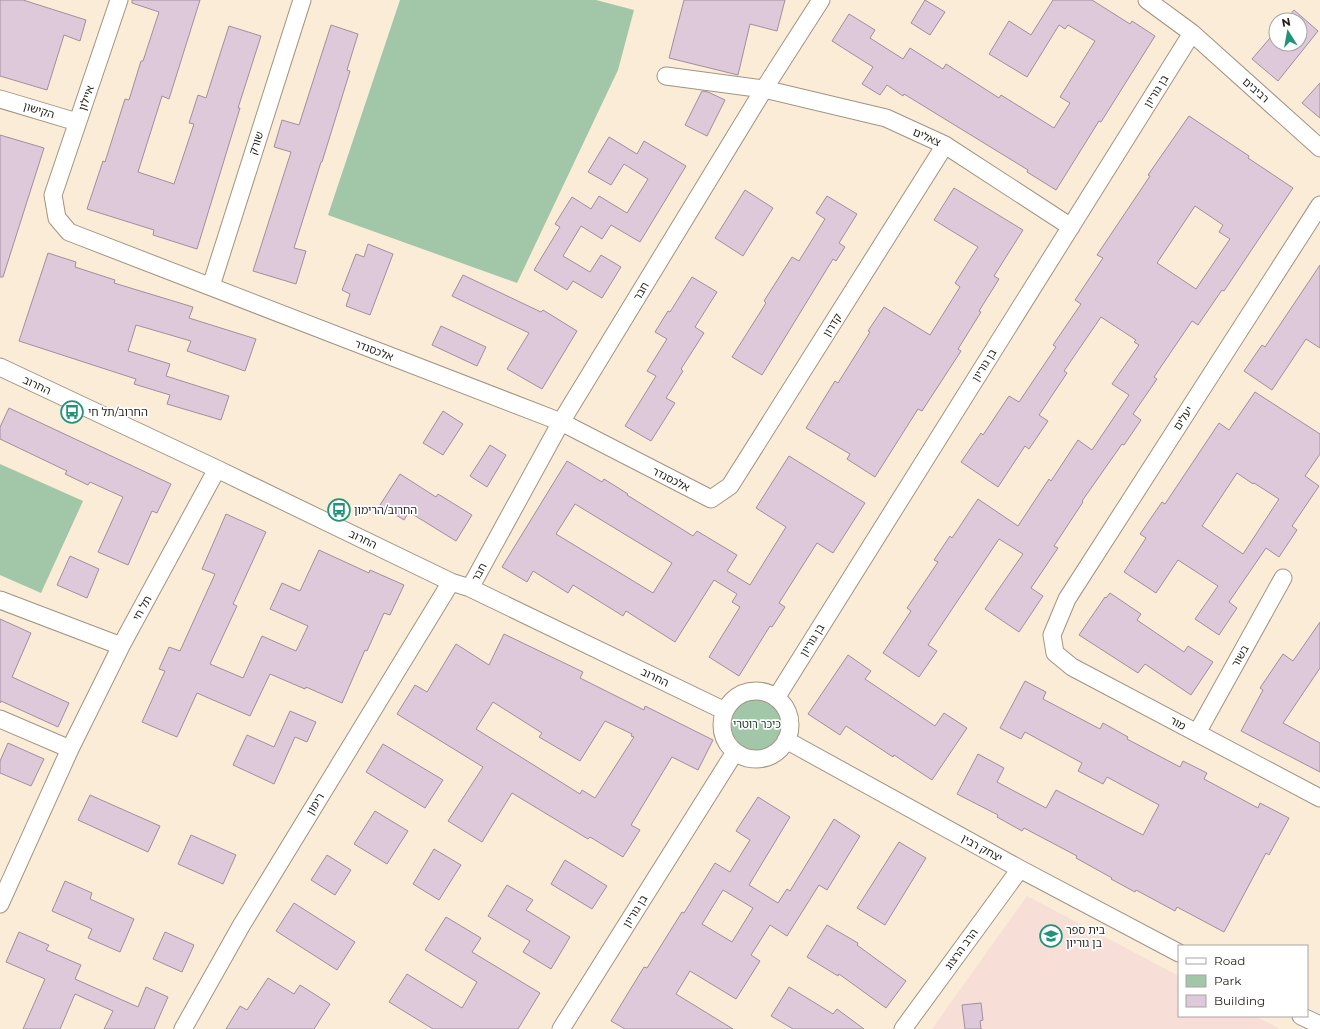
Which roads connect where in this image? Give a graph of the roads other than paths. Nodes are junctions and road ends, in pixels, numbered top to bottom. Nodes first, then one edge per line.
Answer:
1 (119, 0) edge
2 (302, 0) edge
3 (821, 0) edge
4 (1147, 0) edge
5 (1192, 33) junction
6 (666, 76) dead end
7 (764, 89) junction
8 (0, 99) edge
9 (78, 122) junction
10 (945, 145) junction
11 (1320, 148) edge
12 (53, 195) joint
13 (1320, 205) edge
14 (1071, 227) junction
15 (211, 286) junction
16 (0, 367) edge
17 (562, 422) junction
18 (217, 469) junction
19 (711, 499) joint
20 (1283, 578) dead end
21 (451, 582) junction
22 (470, 588) junction
23 (0, 600) edge
24 (1052, 635) joint
25 (121, 646) junction
26 (776, 698) junction
27 (725, 711) junction
28 (0, 719) edge
29 (1196, 733) junction
30 (786, 740) junction
31 (70, 749) junction
32 (735, 752) junction
33 (1320, 798) edge
34 (1020, 869) junction
35 (0, 904) edge
36 (1178, 953) edge
37 (1303, 1017) edge
38 (1320, 1025) edge
39 (183, 1029) edge
40 (561, 1029) edge
41 (902, 1029) edge

1 - 9 street, איילון
2 - 15 street, שורק
3 - 7 street, חבר
4 - 5 street, רביבים
5 - 11 street, רביבים
5 - 14 street, בן גוריון
6 - 7 street, צאלים
7 - 10 street, צאלים
7 - 17 street, חבר
8 - 9 street, הקישון
9 - 12 street, איילון
10 - 14 street, צאלים
10 - 19 street, קדרון
12 - 15 street, אלכסנדר
13 - 24 street, יעלים
14 - 26 street, בן גוריון
15 - 17 street, אלכסנדר
16 - 18 street, החרוב
17 - 19 street, אלכסנדר
17 - 22 street, חבר
18 - 21 street, החרוב
18 - 25 street, תל חי
20 - 29 street, בשור
21 - 22 street, החרוב
21 - 39 street, רימון
22 - 27 street, החרוב
23 - 25 street
24 - 29 street, מור
25 - 31 street, תל חי
26 - 27 street
26 - 30 street
27 - 32 street
28 - 31 street
29 - 33 street, מור
30 - 32 street
30 - 34 street, יצחק רבין
31 - 35 street, תל חי
32 - 40 street, בן גוריון
34 - 36 street, יצחק רבין
34 - 41 street, הרב הרצוג
37 - 38 street

